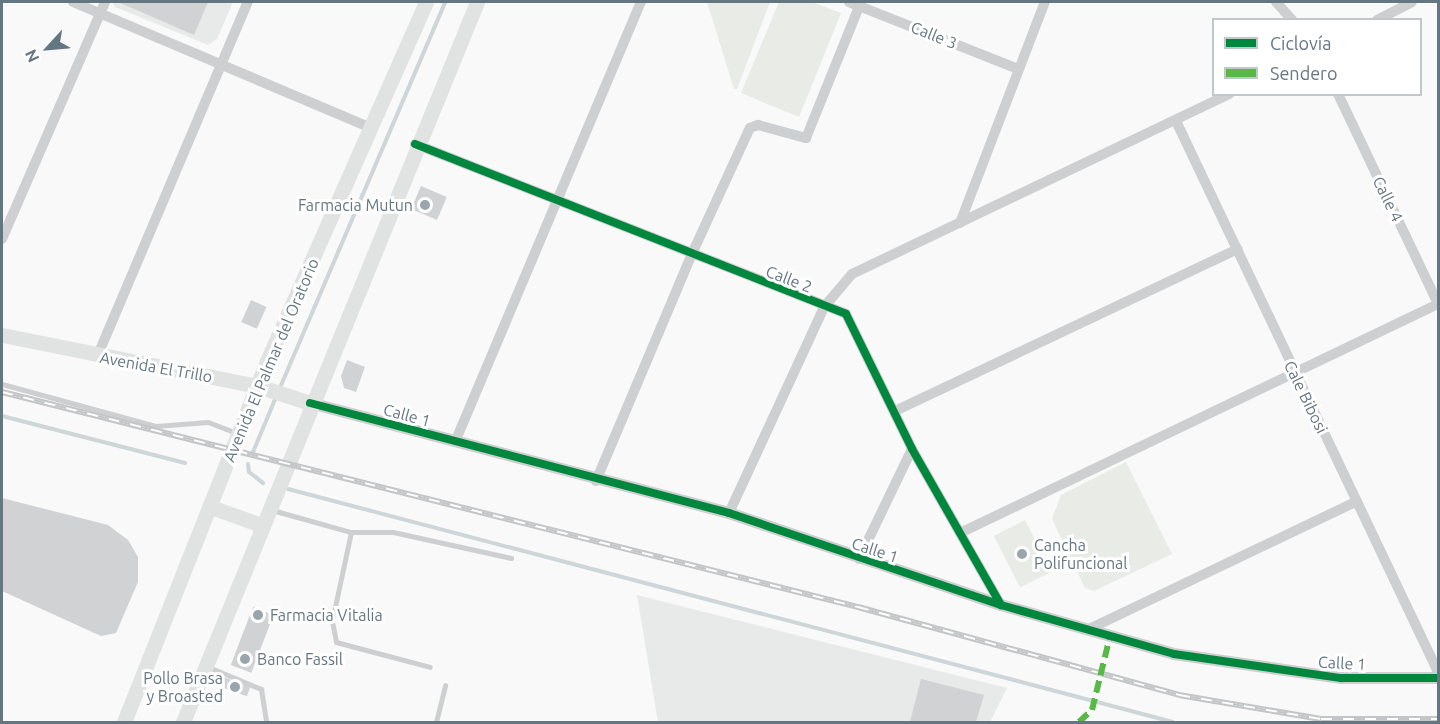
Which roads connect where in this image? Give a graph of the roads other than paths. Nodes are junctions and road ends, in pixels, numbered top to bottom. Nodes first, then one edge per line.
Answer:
1 (72, 2) edge
2 (105, 2) edge
3 (248, 2) edge
4 (426, 2) edge
5 (477, 2) edge
6 (641, 2) edge
7 (1045, 2) edge
8 (1412, 2) edge
9 (857, 3) edge
10 (1280, 3) edge
11 (101, 13) junction
12 (1291, 18) edge
13 (1381, 18) edge
14 (222, 63) junction
15 (1018, 69) junction
16 (1225, 96) edge
17 (1339, 96) edge
18 (1176, 121) junction
19 (371, 128) junction
20 (415, 144) junction
21 (558, 199) junction
22 (960, 223) junction
23 (2, 239) edge
24 (1238, 249) junction
25 (691, 255) junction
26 (1438, 304) edge
27 (824, 307) junction
28 (2, 335) edge
29 (97, 357) junction
30 (1294, 372) junction
31 (2, 384) edge
32 (263, 387) junction
33 (310, 403) junction
34 (895, 411) junction
35 (239, 434) junction
36 (455, 442) junction
37 (912, 449) junction
38 (596, 481) junction
39 (1356, 501) junction
40 (215, 508) junction
41 (268, 508) junction
42 (729, 513) junction
43 (254, 523) junction
44 (351, 532) junction
45 (960, 533) junction
46 (510, 558) dead end
47 (859, 559) junction
48 (1001, 605) junction
49 (1087, 630) junction
50 (206, 666) junction
51 (430, 667) dead end
52 (1438, 672) edge
53 (1438, 678) edge
54 (445, 685) dead end
55 (265, 722) edge
56 (124, 723) edge
57 (183, 723) edge
58 (436, 723) edge

1 - 11 street
2 - 11 street
3 - 14 street
4 - 19 main road, Avenida El Palmar del Oratorio
5 - 20 main road
6 - 21 street
7 - 15 street
8 - 13 street
9 - 15 street, Calle 3
9 - 25 street
10 - 12 street
11 - 14 street
11 - 23 street
14 - 19 street
14 - 29 street
15 - 22 street
16 - 18 street
17 - 26 street, Calle 4
18 - 22 street
18 - 24 street, Cale Bibosi
19 - 32 main road, Avenida El Palmar del Oratorio
20 - 21 street, Calle 2
20 - 33 main road
21 - 25 street, Calle 2
21 - 36 street
22 - 27 street
24 - 30 street, Cale Bibosi
24 - 34 street
25 - 27 street, Calle 2
25 - 38 street
26 - 30 street
27 - 34 street, Calle 2
27 - 42 street
28 - 29 main road, Avenida El Trillo
29 - 32 main road, Avenida El Trillo
30 - 39 street, Cale Bibosi
30 - 45 street
31 - 35 lane
32 - 33 main road, Avenida El Trillo
32 - 35 main road, Avenida El Palmar del Oratorio
33 - 36 street, Calle 1
33 - 41 main road
34 - 37 street, Calle 2
35 - 40 main road, Avenida El Palmar del Oratorio
36 - 38 street, Calle 1
37 - 45 street, Calle 2
37 - 47 street
38 - 42 street, Calle 1
39 - 49 street
39 - 52 street, Cale Bibosi
40 - 43 main road
40 - 56 main road, Avenida El Palmar del Oratorio
41 - 43 main road
41 - 44 lane
42 - 47 street, Calle 1
43 - 50 main road
44 - 46 lane
44 - 51 lane
45 - 48 street, Calle 2
47 - 48 street, Calle 1
48 - 49 street, Calle 1
49 - 53 street, Calle 1
50 - 55 lane
50 - 57 main road
54 - 58 lane

